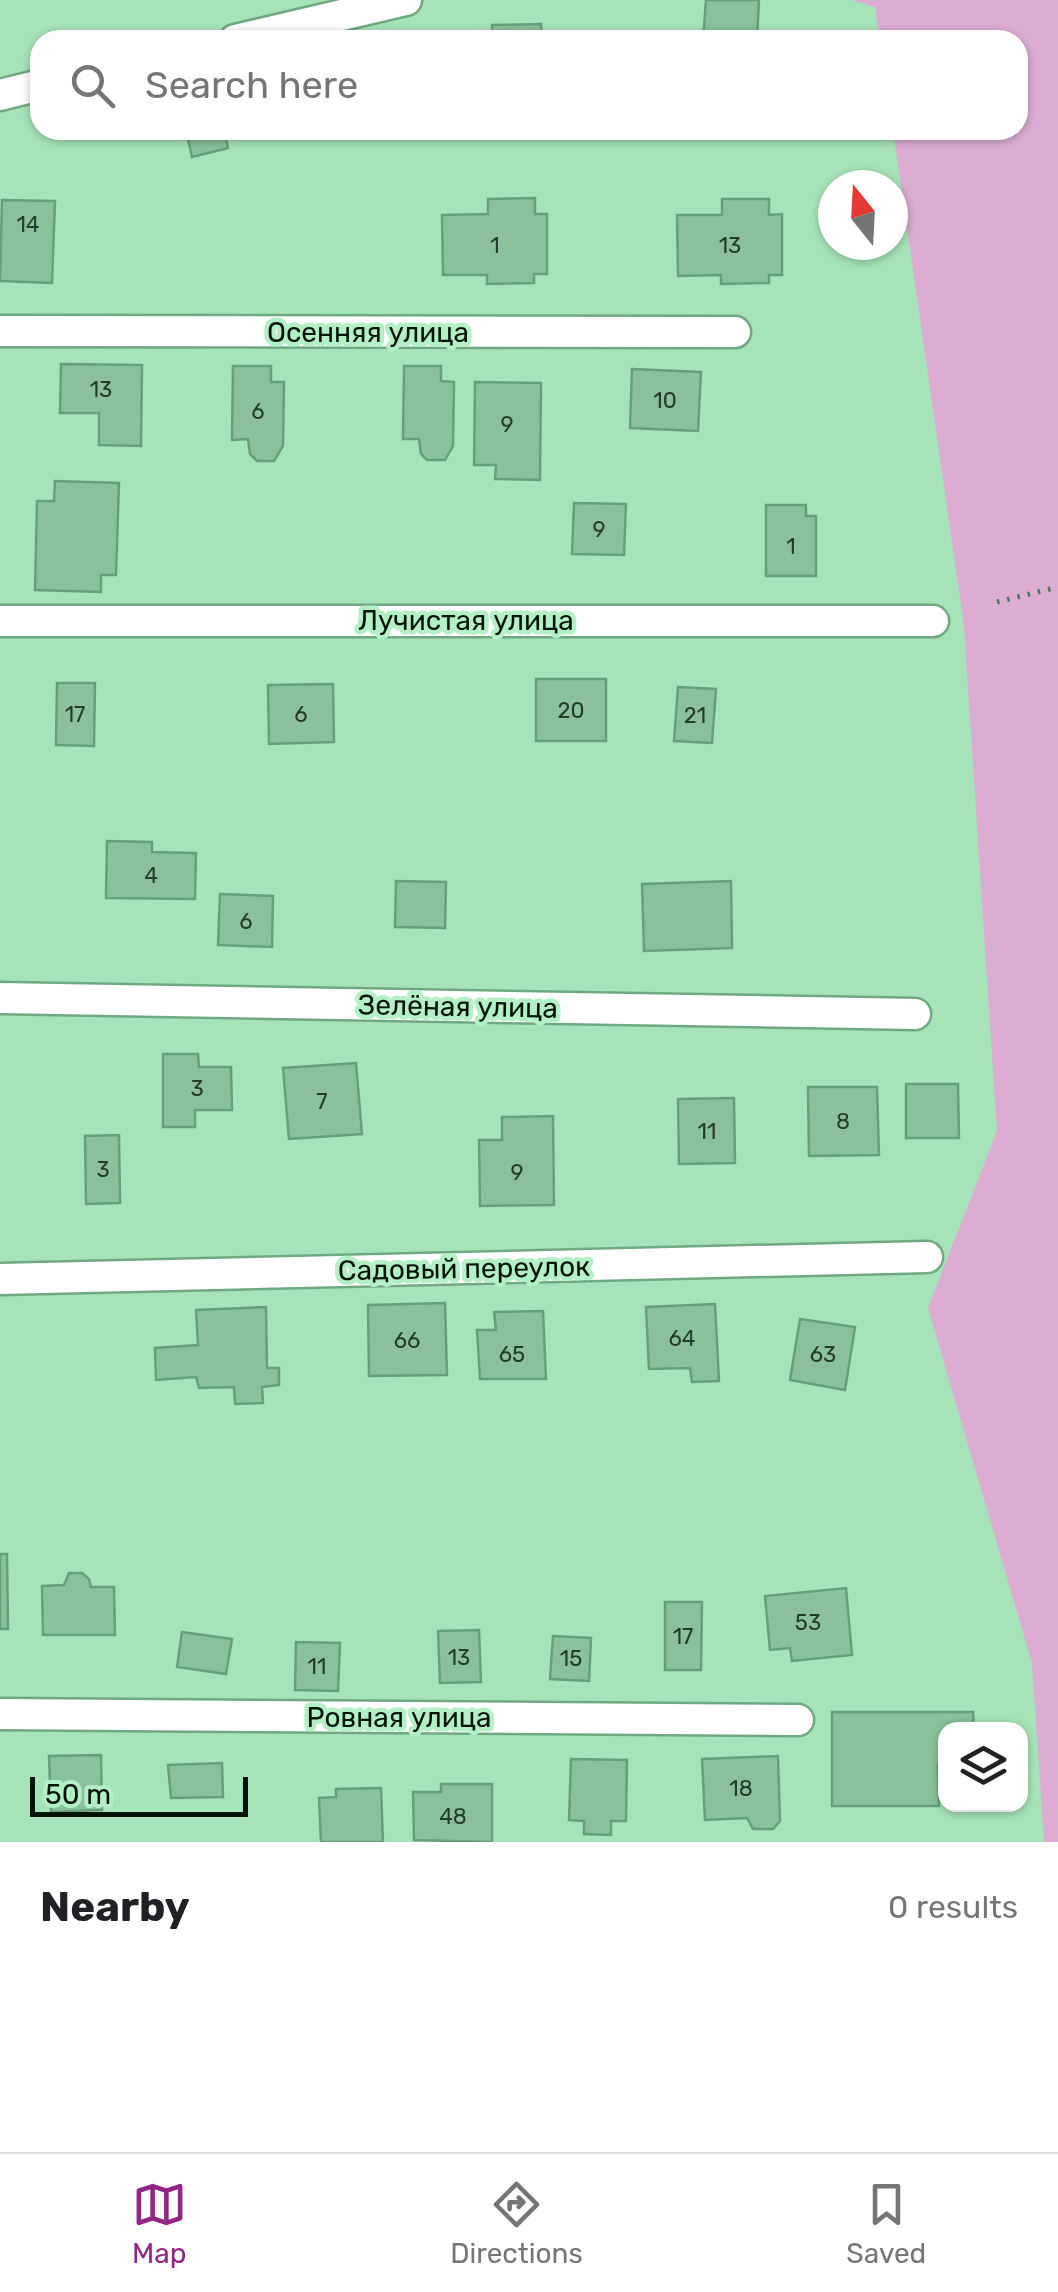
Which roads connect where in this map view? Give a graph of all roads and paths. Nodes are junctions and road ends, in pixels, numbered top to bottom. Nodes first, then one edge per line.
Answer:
1 (406, 0) edge
2 (278, 30) edge
3 (30, 88) edge
4 (0, 95) edge
5 (0, 331) edge
6 (735, 332) dead end
7 (1058, 587) edge
8 (997, 602) dead end
9 (0, 621) edge
10 (932, 621) dead end
11 (0, 998) edge
12 (915, 1014) dead end
13 (928, 1257) dead end
14 (0, 1279) edge
15 (0, 1714) edge
16 (798, 1720) dead end

1 - 2 street
3 - 4 street
5 - 6 street, Осенняя улица
7 - 8 path
9 - 10 street, Лучистая улица
11 - 12 street, Зелёная улица
13 - 14 street, Садовый переулок
15 - 16 street, Ровная улица

